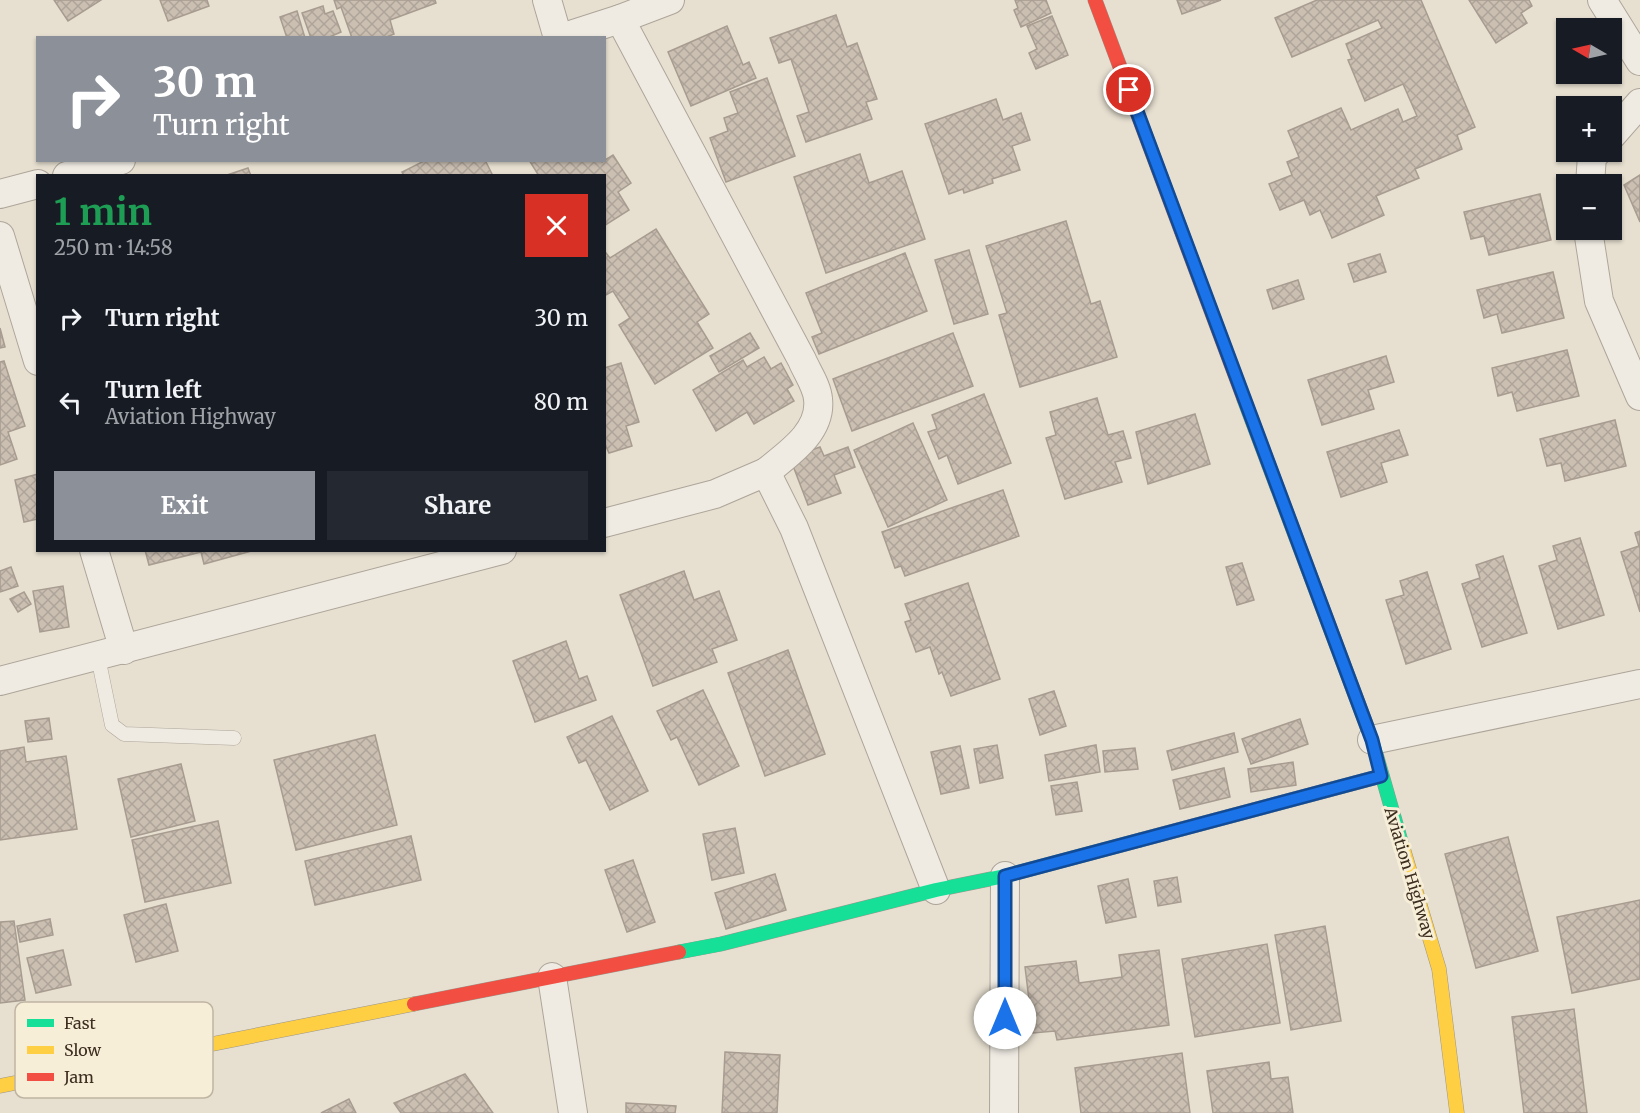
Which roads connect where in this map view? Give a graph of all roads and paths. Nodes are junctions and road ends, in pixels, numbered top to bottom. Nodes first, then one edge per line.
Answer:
1 (547, 0) edge
2 (670, 0) edge
3 (1095, 0) edge
4 (1602, 0) edge
5 (620, 19) junction
6 (558, 36) edge
7 (565, 36) edge
8 (1640, 61) edge
9 (1640, 103) edge
10 (1622, 123) edge
11 (114, 162) edge
12 (74, 174) edge
13 (36, 185) edge
14 (0, 194) edge
15 (0, 236) edge
16 (1590, 240) edge
17 (36, 354) edge
18 (1640, 396) edge
19 (766, 472) junction
20 (606, 523) edge
21 (94, 552) edge
22 (494, 552) edge
23 (111, 654) junction
24 (0, 681) edge
25 (1640, 684) edge
26 (234, 738) dead end
27 (1372, 740) junction
28 (1381, 776) junction
29 (1005, 876) junction
30 (936, 890) junction
31 (552, 977) junction
32 (213, 1044) edge
33 (15, 1083) edge
34 (0, 1086) edge
35 (573, 1113) edge
36 (1004, 1113) edge
37 (1457, 1113) edge

1 - 6 street
2 - 5 street
3 - 27 street, Aviation Highway
4 - 8 street
5 - 7 street
5 - 19 street
9 - 10 street
11 - 12 street
13 - 14 street
15 - 17 street
16 - 18 street
19 - 20 street
19 - 30 street
21 - 23 street
22 - 23 street
23 - 24 street
23 - 26 lane
25 - 27 street
27 - 28 street, Aviation Highway
28 - 29 street
28 - 37 street, Aviation Highway
29 - 30 street
29 - 36 street
30 - 31 street
31 - 32 street
31 - 35 street
33 - 34 street

